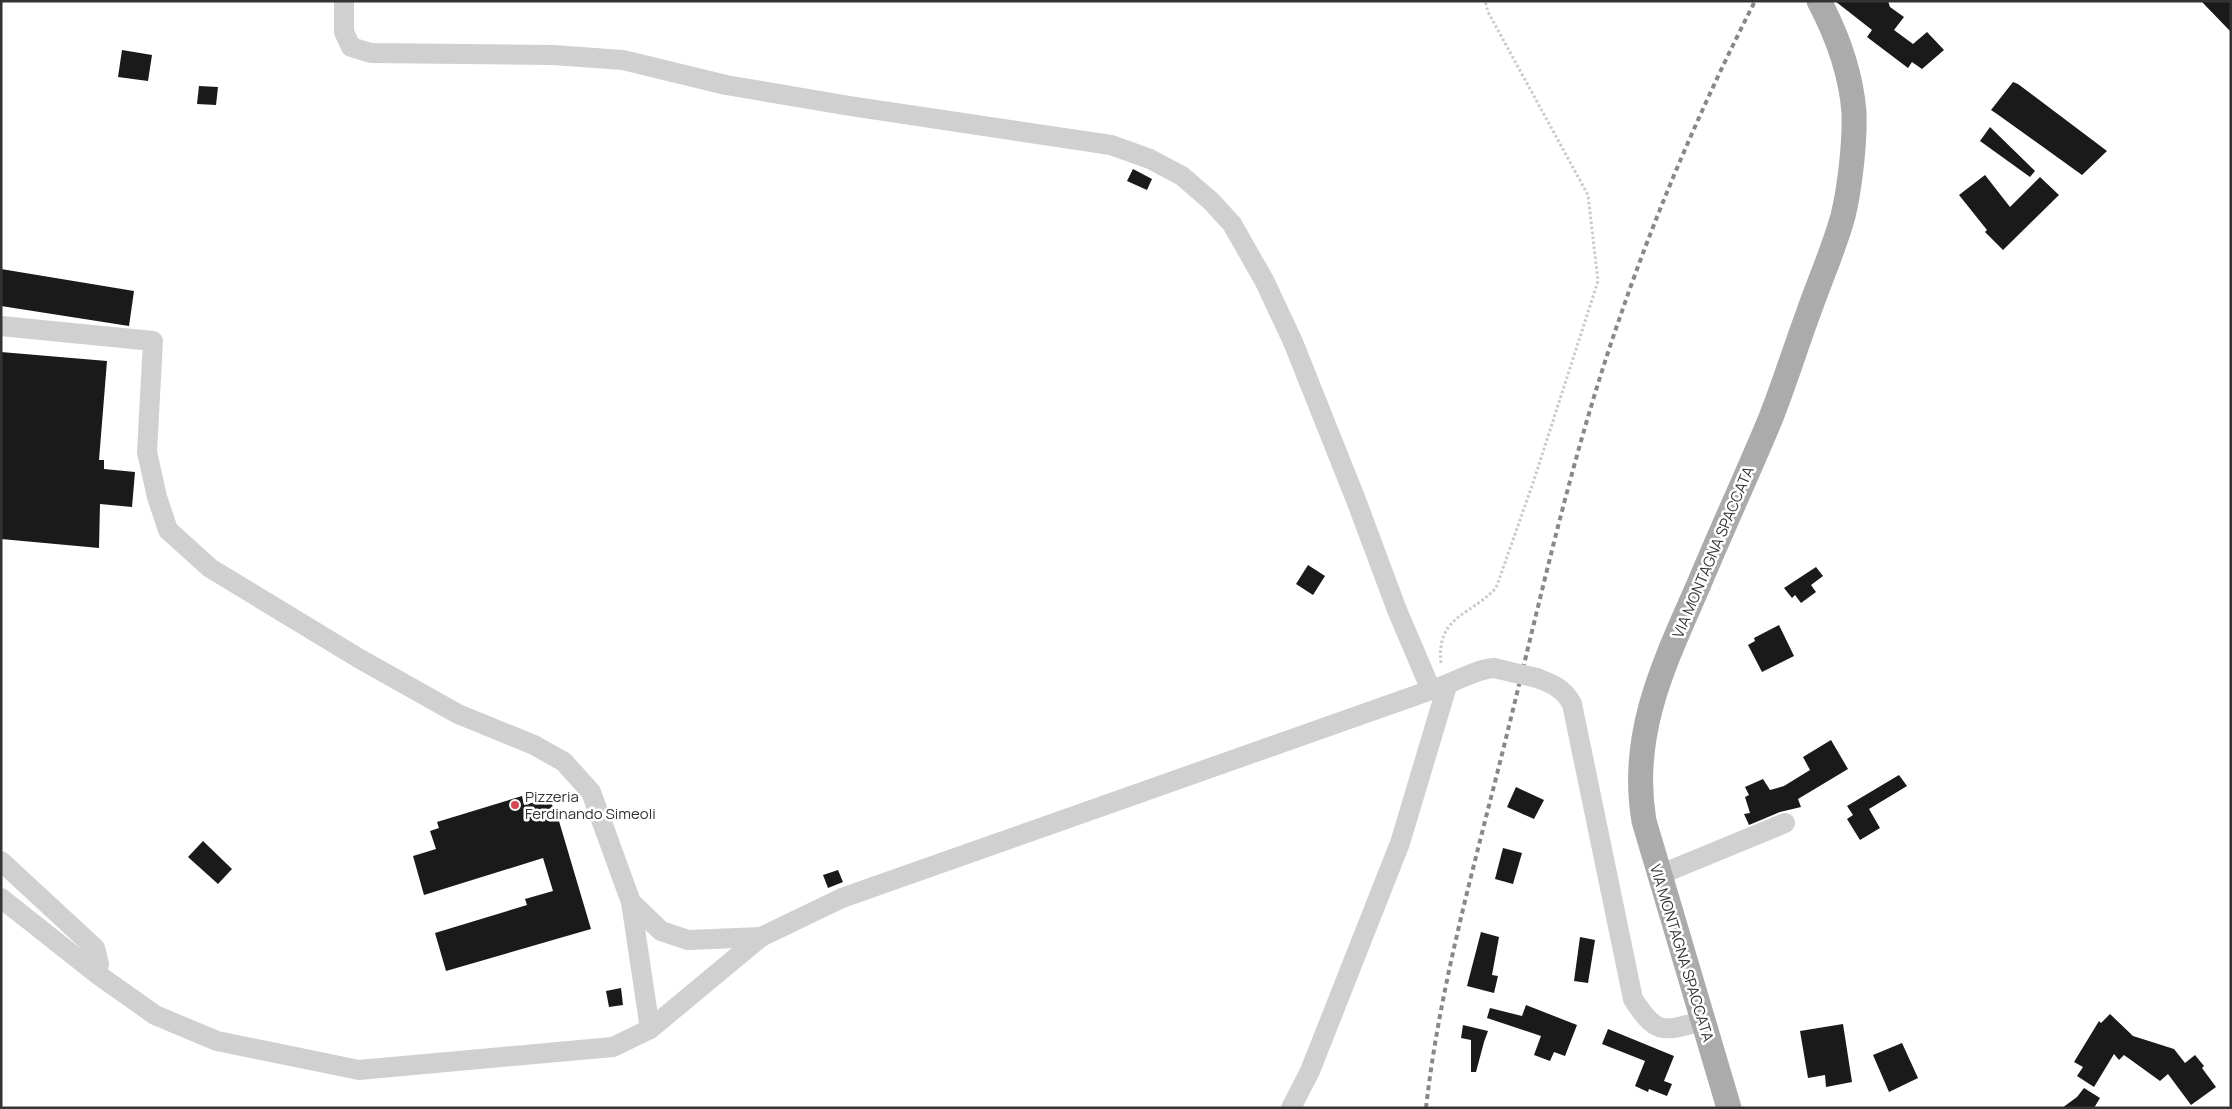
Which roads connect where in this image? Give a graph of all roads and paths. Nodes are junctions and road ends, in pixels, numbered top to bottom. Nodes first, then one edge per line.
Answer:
1 (344, 1) edge
2 (1485, 1) edge
3 (1819, 1) edge
4 (1, 326) edge
5 (1439, 688) junction
6 (1785, 823) dead end
7 (1, 861) edge
8 (1659, 875) junction
9 (1, 898) edge
10 (631, 902) junction
11 (761, 936) junction
12 (97, 974) junction
13 (1702, 1021) junction
14 (650, 1029) junction
15 (1291, 1108) edge
16 (1729, 1108) edge

1 - 5 street
2 - 5 path
3 - 8 main road, VIA MONTAGNA SPACCATA
4 - 10 street
5 - 11 street
5 - 13 street, bridge
5 - 15 street
6 - 8 street
7 - 12 street
8 - 13 main road, VIA MONTAGNA SPACCATA
9 - 12 street
10 - 11 street
10 - 14 street
11 - 14 street
12 - 14 street
13 - 16 main road, VIA MONTAGNA SPACCATA

